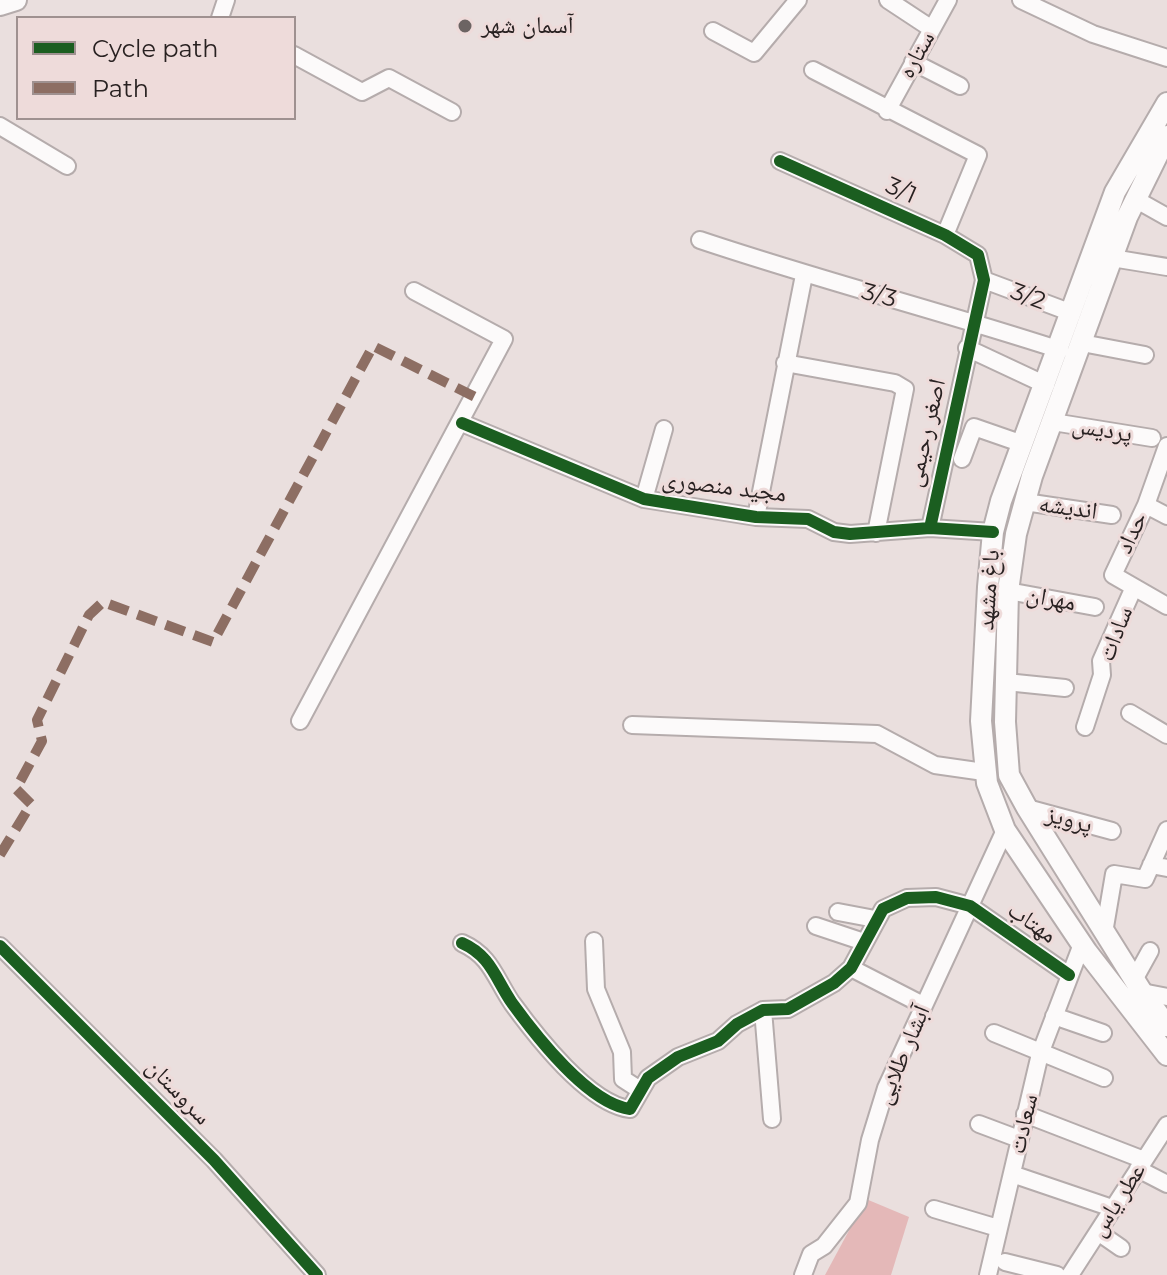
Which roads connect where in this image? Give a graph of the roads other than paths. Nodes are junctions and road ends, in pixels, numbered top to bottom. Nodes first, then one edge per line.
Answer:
1 (16, 0) edge
2 (798, 0) edge
3 (888, 0) edge
4 (948, 0) edge
5 (1021, 0) edge
6 (0, 5) edge
7 (932, 29) junction
8 (713, 31) dead end
9 (296, 56) edge
10 (1167, 58) edge
11 (913, 62) junction
12 (813, 70) dead end
13 (960, 86) dead end
14 (1167, 103) edge
15 (887, 111) junction
16 (452, 112) dead end
17 (0, 126) edge
18 (1167, 136) edge
19 (780, 161) dead end
20 (67, 166) dead end
21 (1135, 199) junction
22 (1167, 217) edge
23 (945, 235) junction
24 (700, 240) dead end
25 (1104, 257) junction
26 (1167, 267) edge
27 (804, 275) junction
28 (984, 280) junction
29 (414, 291) dead end
30 (1072, 313) junction
31 (974, 322) junction
32 (1082, 343) junction
33 (967, 348) junction
34 (1060, 350) junction
35 (1145, 355) dead end
36 (785, 363) junction
37 (1046, 385) junction
38 (1053, 422) junction
39 (462, 423) junction
40 (664, 429) dead end
41 (1152, 438) dead end
42 (1023, 444) junction
43 (1167, 446) edge
44 (962, 459) dead end
45 (644, 499) junction
46 (1025, 502) junction
47 (1146, 505) junction
48 (1112, 515) dead end
49 (1167, 516) edge
50 (756, 517) junction
51 (930, 528) junction
52 (993, 532) junction
53 (876, 533) junction
54 (1134, 587) junction
55 (1008, 591) junction
56 (1167, 606) edge
57 (1095, 607) dead end
58 (1006, 682) junction
59 (1065, 688) dead end
60 (1130, 713) dead end
61 (300, 721) dead end
62 (632, 725) dead end
63 (1085, 727) dead end
64 (1167, 735) edge
65 (984, 772) junction
66 (1027, 808) junction
67 (1005, 830) junction
68 (1167, 830) edge
69 (1112, 831) dead end
70 (1159, 867) edge
71 (1064, 868) junction
72 (1042, 882) junction
73 (1083, 900) junction
74 (970, 906) junction
75 (838, 912) dead end
76 (1063, 913) junction
77 (875, 919) junction
78 (816, 926) dead end
79 (1104, 933) junction
80 (594, 941) dead end
81 (864, 942) junction
82 (462, 943) dead end
83 (1082, 944) junction
84 (0, 946) edge
85 (1150, 951) dead end
86 (1098, 965) junction
87 (851, 968) junction
88 (1069, 975) junction
89 (1138, 986) junction
90 (923, 1005) junction
91 (763, 1010) junction
92 (1165, 1011) edge
93 (1054, 1016) junction
94 (994, 1033) dead end
95 (1103, 1033) dead end
96 (1040, 1054) junction
97 (1167, 1055) edge
98 (1104, 1078) dead end
99 (640, 1090) junction
100 (1025, 1114) junction
101 (772, 1119) dead end
102 (979, 1124) dead end
103 (1167, 1125) edge
104 (1019, 1139) junction
105 (1141, 1164) junction
106 (1012, 1174) junction
107 (1167, 1184) edge
108 (1112, 1208) junction
109 (934, 1209) dead end
110 (998, 1228) junction
111 (1098, 1232) junction
112 (1121, 1248) dead end
113 (1005, 1262) dead end
114 (317, 1275) edge
115 (803, 1275) edge
116 (988, 1275) edge
117 (1057, 1275) edge
118 (1070, 1275) edge

1 - 6 main road
2 - 8 street
3 - 7 street
4 - 7 street, ستاره
5 - 10 street
7 - 11 street, ستاره
9 - 16 street
11 - 13 street
11 - 15 street, ستاره
12 - 15 street
14 - 25 main road, باغ مشهد
15 - 23 street
17 - 20 street
18 - 21 main road, باغ مشهد
19 - 23 street, 3/1
21 - 22 street
21 - 25 main road, باغ مشهد
23 - 28 street, 3/1
24 - 27 street, 3/3
25 - 26 street
25 - 30 main road, باغ مشهد
25 - 32 main road, باغ مشهد
27 - 31 street, 3/3
27 - 36 street
28 - 30 street, 3/2
28 - 31 street, اصغر رحیمی
29 - 39 street
30 - 34 main road, باغ مشهد
31 - 33 street, اصغر رحیمی
31 - 34 street, 3/3
32 - 35 street
32 - 38 main road, باغ مشهد
33 - 37 street
33 - 51 street, اصغر رحیمی
34 - 37 main road, باغ مشهد
36 - 50 street
36 - 53 street
37 - 42 main road, باغ مشهد
38 - 41 street, پردیس
38 - 46 main road, باغ مشهد
39 - 45 street, مجید منصوری
39 - 61 street
40 - 45 street
42 - 44 street
42 - 52 main road, باغ مشهد
43 - 47 street, حداد
45 - 50 street, مجید منصوری
46 - 48 street, اندیشه
46 - 55 main road, باغ مشهد
47 - 49 street
47 - 54 street, حداد
50 - 53 street, مجید منصوری
51 - 52 street, مجید منصوری
51 - 53 street, مجید منصوری
52 - 65 main road, باغ مشهد
54 - 56 street
54 - 63 street, سادات
55 - 57 street, مهران
55 - 58 main road, باغ مشهد
58 - 59 street
58 - 66 main road, باغ مشهد
60 - 64 street
62 - 65 street
65 - 67 main road, باغ مشهد
66 - 69 street, پرویز
66 - 71 main road, باغ مشهد
67 - 72 main road, باغ مشهد
67 - 74 street, آبشار طلایی
68 - 70 street
70 - 79 street
71 - 72 main road
71 - 73 main road, باغ مشهد
72 - 76 main road, باغ مشهد
73 - 76 main road
73 - 79 main road, باغ مشهد
74 - 77 street
74 - 88 street, مهتاب
74 - 90 street, آبشار طلایی
75 - 77 street
76 - 83 main road, باغ مشهد
77 - 81 street
78 - 81 street
79 - 89 main road, باغ مشهد
80 - 99 street
81 - 87 street
82 - 99 street
83 - 86 main road, باغ مشهد
83 - 88 street, سعادت
84 - 114 street, سروستان
85 - 89 street
86 - 88 street
86 - 97 main road, باغ مشهد
87 - 90 street
87 - 91 street
88 - 93 street, سعادت
89 - 92 main road, باغ مشهد
90 - 115 street, آبشار طلایی
91 - 99 street
91 - 101 street
93 - 95 street
93 - 96 street, سعادت
94 - 96 street
96 - 98 street
96 - 100 street, سعادت
100 - 104 street, سعادت
100 - 105 street
102 - 104 street
103 - 105 street, عطر یاس
104 - 106 street, سعادت
105 - 107 street
105 - 108 street, عطر یاس
106 - 108 street
106 - 110 street, سعادت
108 - 111 street, عطر یاس
109 - 110 street
110 - 116 street, سعادت
111 - 112 street
111 - 118 street, عطر یاس
113 - 117 street

